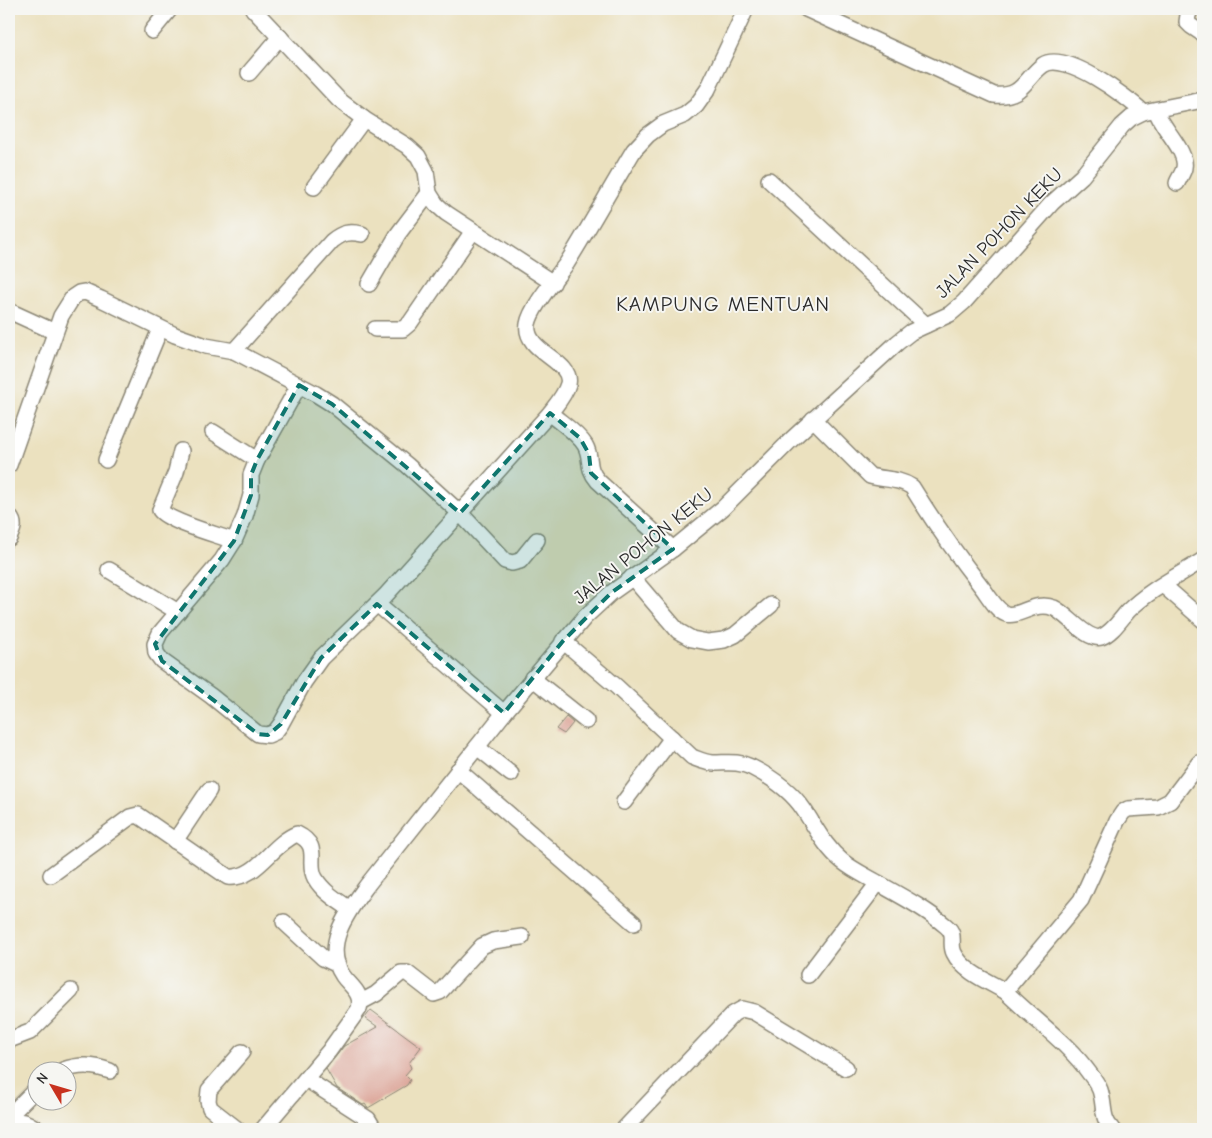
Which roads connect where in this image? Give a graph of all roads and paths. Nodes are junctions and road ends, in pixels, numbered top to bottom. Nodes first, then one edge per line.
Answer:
1 (170, 9) edge
2 (253, 9) edge
3 (746, 9) edge
4 (806, 9) edge
5 (1191, 9) edge
6 (152, 31) dead end
7 (1203, 34) edge
8 (280, 37) junction
9 (249, 73) dead end
10 (1203, 102) edge
11 (1150, 111) junction
12 (364, 119) junction
13 (769, 180) dead end
14 (1177, 183) dead end
15 (314, 187) dead end
16 (429, 192) junction
17 (473, 231) junction
18 (362, 234) dead end
19 (553, 283) junction
20 (369, 284) dead end
21 (9, 311) edge
22 (926, 325) junction
23 (160, 328) junction
24 (375, 329) dead end
25 (55, 332) junction
26 (234, 351) junction
27 (299, 385) junction
28 (550, 413) junction
29 (813, 419) junction
30 (213, 432) dead end
31 (181, 451) dead end
32 (106, 460) dead end
33 (257, 460) junction
34 (9, 465) edge
35 (460, 513) junction
36 (9, 516) edge
37 (9, 538) edge
38 (537, 540) dead end
39 (234, 541) junction
40 (673, 549) junction
41 (1203, 560) edge
42 (110, 570) dead end
43 (632, 577) junction
44 (1163, 585) junction
45 (377, 604) junction
46 (771, 605) dead end
47 (178, 612) junction
48 (1203, 620) edge
49 (563, 641) junction
50 (532, 678) junction
51 (504, 713) junction
52 (586, 721) dead end
53 (672, 738) junction
54 (477, 747) junction
55 (1199, 763) dead end
56 (458, 770) junction
57 (511, 774) dead end
58 (209, 790) dead end
59 (624, 802) dead end
60 (175, 841) junction
61 (51, 875) dead end
62 (878, 883) junction
63 (350, 909) junction
64 (284, 922) dead end
65 (634, 923) dead end
66 (522, 937) dead end
67 (338, 966) junction
68 (808, 975) dead end
69 (71, 991) dead end
70 (1005, 991) junction
71 (361, 1002) junction
72 (9, 1040) edge
73 (242, 1052) dead end
74 (78, 1065) edge
75 (846, 1068) dead end
76 (110, 1071) dead end
77 (306, 1079) junction
78 (28, 1097) edge
79 (9, 1116) edge
80 (9, 1125) edge
81 (36, 1129) edge
82 (237, 1129) edge
83 (263, 1129) edge
84 (374, 1129) edge
85 (624, 1129) edge
86 (1112, 1129) edge

1 - 6 street
2 - 8 street
3 - 19 street
4 - 11 street
5 - 7 street
8 - 9 street
8 - 12 street
10 - 11 street, JALAN POHON KEKU
11 - 14 street
11 - 22 street, JALAN POHON KEKU
12 - 15 street
12 - 16 street
13 - 22 street
16 - 17 street
16 - 20 street
17 - 19 street
17 - 24 street
18 - 26 street
19 - 28 street
21 - 25 street
22 - 29 street, JALAN POHON KEKU
23 - 25 street
23 - 26 street
23 - 32 street
25 - 34 street
26 - 27 street
27 - 33 street
27 - 35 street
28 - 35 street
28 - 40 street
29 - 40 street, JALAN POHON KEKU
29 - 44 street
30 - 33 street
31 - 39 street
33 - 39 street
35 - 38 street
35 - 45 street
36 - 37 street
39 - 47 street
40 - 43 street, JALAN POHON KEKU
41 - 44 street
42 - 47 street
43 - 46 street
43 - 49 street, JALAN POHON KEKU
44 - 48 street
45 - 47 street
45 - 51 street
49 - 50 street, JALAN POHON KEKU
49 - 53 street
50 - 51 street, JALAN POHON KEKU
50 - 52 street
51 - 54 street, JALAN POHON KEKU
53 - 59 street
53 - 62 street
54 - 56 street, JALAN POHON KEKU
54 - 57 street
55 - 70 street
56 - 63 street, JALAN POHON KEKU
56 - 65 street
58 - 60 street
60 - 61 street
60 - 63 street
62 - 68 street
62 - 70 street
63 - 67 street, JALAN POHON KEKU
64 - 67 street
66 - 71 street
67 - 71 street, JALAN POHON KEKU
69 - 72 street
70 - 86 street
71 - 77 street
73 - 82 street
74 - 76 street
75 - 85 street
77 - 83 street
77 - 84 street
78 - 79 street
80 - 81 street

